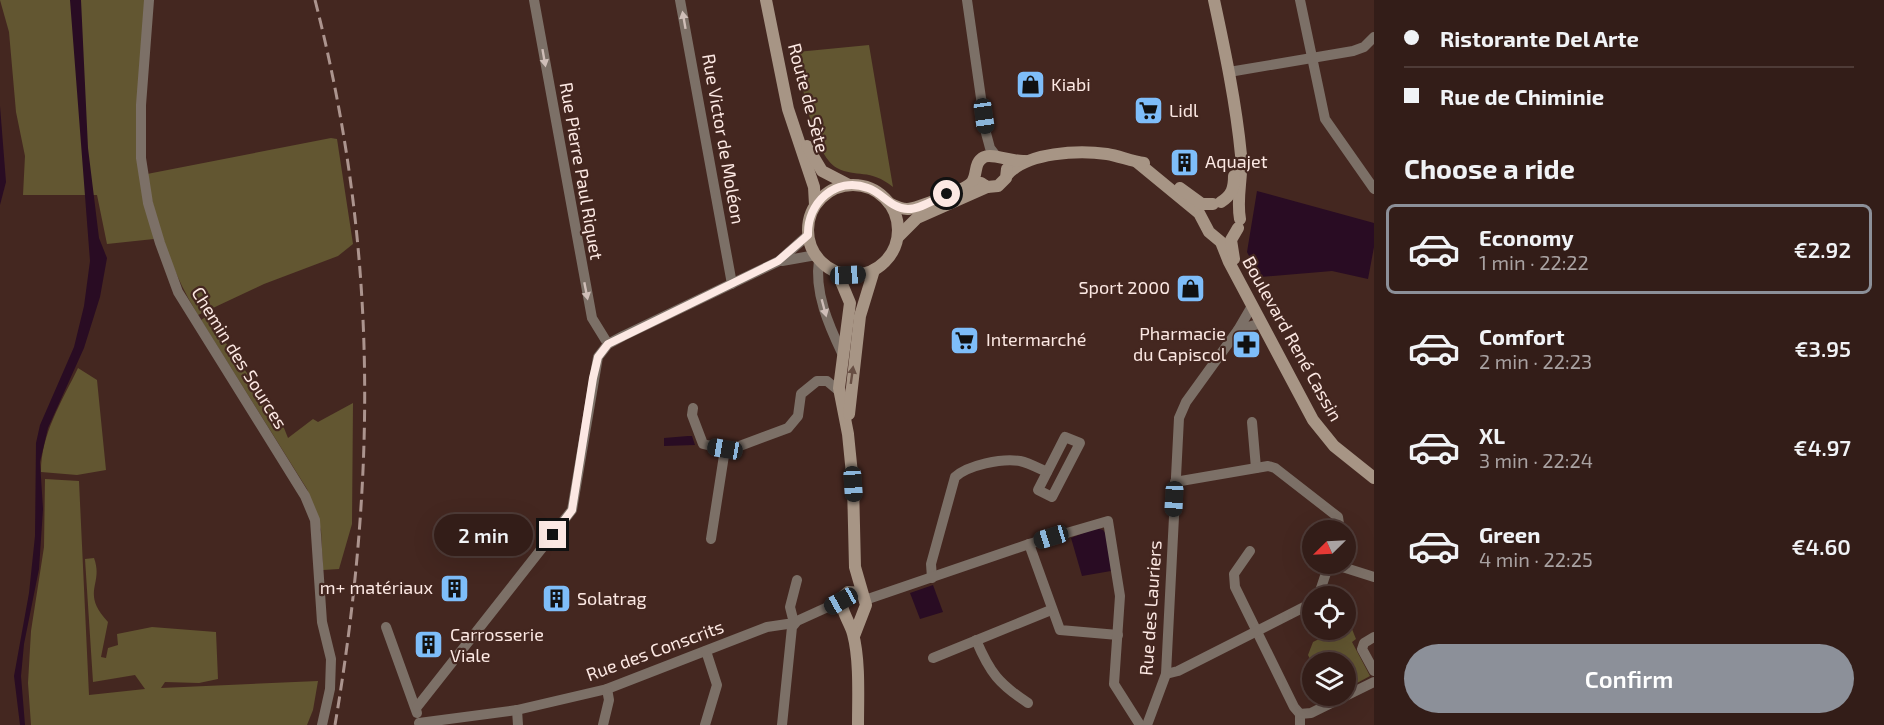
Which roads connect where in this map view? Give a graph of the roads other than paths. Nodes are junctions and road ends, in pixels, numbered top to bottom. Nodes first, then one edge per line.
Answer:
1 (149, 0) edge
2 (534, 0) edge
3 (680, 0) edge
4 (766, 0) edge
5 (772, 0) edge
6 (967, 0) edge
7 (1206, 0) edge
8 (1214, 0) edge
9 (1300, 0) edge
10 (1374, 37) edge
11 (1311, 58) junction
12 (1229, 72) junction
13 (986, 133) junction
14 (1000, 158) junction
15 (981, 159) junction
16 (1029, 161) junction
17 (1137, 162) junction
18 (975, 171) junction
19 (1007, 175) junction
20 (849, 185) junction
21 (987, 187) junction
22 (1374, 187) edge
23 (889, 203) junction
24 (1217, 203) junction
25 (815, 205) junction
26 (1204, 222) junction
27 (1239, 223) junction
28 (808, 235) junction
29 (1214, 235) junction
30 (897, 238) junction
31 (817, 258) junction
32 (778, 261) junction
33 (874, 270) junction
34 (837, 272) junction
35 (732, 284) junction
36 (1252, 306) junction
37 (1263, 327) junction
38 (1238, 330) junction
39 (608, 344) junction
40 (842, 359) junction
41 (827, 381) junction
42 (839, 391) junction
43 (693, 408) dead end
44 (1252, 422) dead end
45 (848, 434) junction
46 (725, 449) junction
47 (1256, 468) junction
48 (1374, 470) edge
49 (1047, 472) junction
50 (1374, 478) edge
51 (1175, 482) junction
52 (1338, 520) edge
53 (710, 539) dead end
54 (1029, 544) junction
55 (1250, 550) dead end
56 (1356, 572) edge
57 (932, 578) junction
58 (1374, 578) edge
59 (796, 580) dead end
60 (851, 602) junction
61 (1302, 608) edge
62 (1051, 610) junction
63 (794, 623) junction
64 (386, 627) dead end
65 (1257, 632) junction
66 (1118, 635) junction
67 (854, 636) junction
68 (1374, 638) edge
69 (976, 640) junction
70 (706, 651) junction
71 (933, 658) dead end
72 (1374, 672) edge
73 (1166, 674) junction
74 (1374, 682) edge
75 (607, 689) junction
76 (1029, 703) dead end
77 (417, 707) junction
78 (517, 710) junction
79 (1300, 719) edge
80 (420, 724) edge
81 (322, 725) edge
82 (518, 725) edge
83 (603, 725) edge
84 (705, 725) edge
85 (782, 725) edge
86 (858, 725) edge
87 (1140, 725) edge
88 (1147, 725) edge

1 - 81 street, Chemin des Sources
2 -> 39 street, Rue Pierre Paul Riquet
35 -> 3 street, Rue Victor de Moléon
4 - 25 street, Route de Sète
5 - 20 street, Route de Sète
6 - 13 street
7 - 24 street
8 - 12 street, Boulevard René Cassin
9 - 11 street
10 - 11 street
11 - 12 street
11 - 22 street
12 - 27 street, Boulevard René Cassin
13 - 14 street
13 - 15 street
14 - 15 street
14 - 16 street
14 - 19 street
15 - 18 street
16 - 17 street
16 - 19 street
17 - 24 street
17 - 26 street
18 - 21 street
18 - 23 street
19 - 21 street
20 - 23 street
20 - 25 street
21 - 30 street
23 - 30 street
24 - 26 street
24 - 27 street
25 - 28 street
26 - 29 street
27 - 29 street
27 - 48 street, Boulevard René Cassin
28 - 31 street
28 - 32 street
29 - 36 street, Boulevard René Cassin
30 - 33 street
31 - 32 street
31 - 34 street
31 -> 40 street
32 - 35 street
33 - 34 street
45 -> 33 street
34 - 40 street
35 - 39 street
36 - 37 street, Boulevard René Cassin
36 - 38 street, Rue des Lauriers
37 - 38 street
37 - 50 street, Boulevard René Cassin
38 - 51 street, Rue des Lauriers
39 - 77 street
40 - 41 street
40 - 42 street
41 - 42 street
41 - 46 street
42 - 45 street
43 - 46 street
44 - 47 street
45 - 60 street
46 - 53 street
47 - 51 street
47 - 52 street
49 - 49 street
49 - 57 street
51 - 73 street, Rue des Lauriers
54 - 57 street, Rue des Conscrits
54 - 62 street
54 - 66 street, Rue des Conscrits
55 - 65 street
56 - 58 street
57 - 60 street, Rue des Conscrits
59 - 63 street
60 - 63 street, Rue des Conscrits
60 - 67 street
60 - 67 street
61 - 65 street
62 - 66 street
62 - 69 street
63 - 70 street, Rue des Conscrits
63 - 85 street
64 - 77 street
65 - 73 street
65 - 79 street
66 - 87 street
67 - 86 street
68 - 72 street
69 - 71 street
69 - 76 street
70 - 75 street, Rue des Conscrits
70 - 84 street
73 - 88 street, Rue des Lauriers
74 - 79 street
75 - 78 street, Rue des Conscrits
75 - 83 street
77 - 80 street
78 - 80 street, Rue des Conscrits
78 - 82 street

